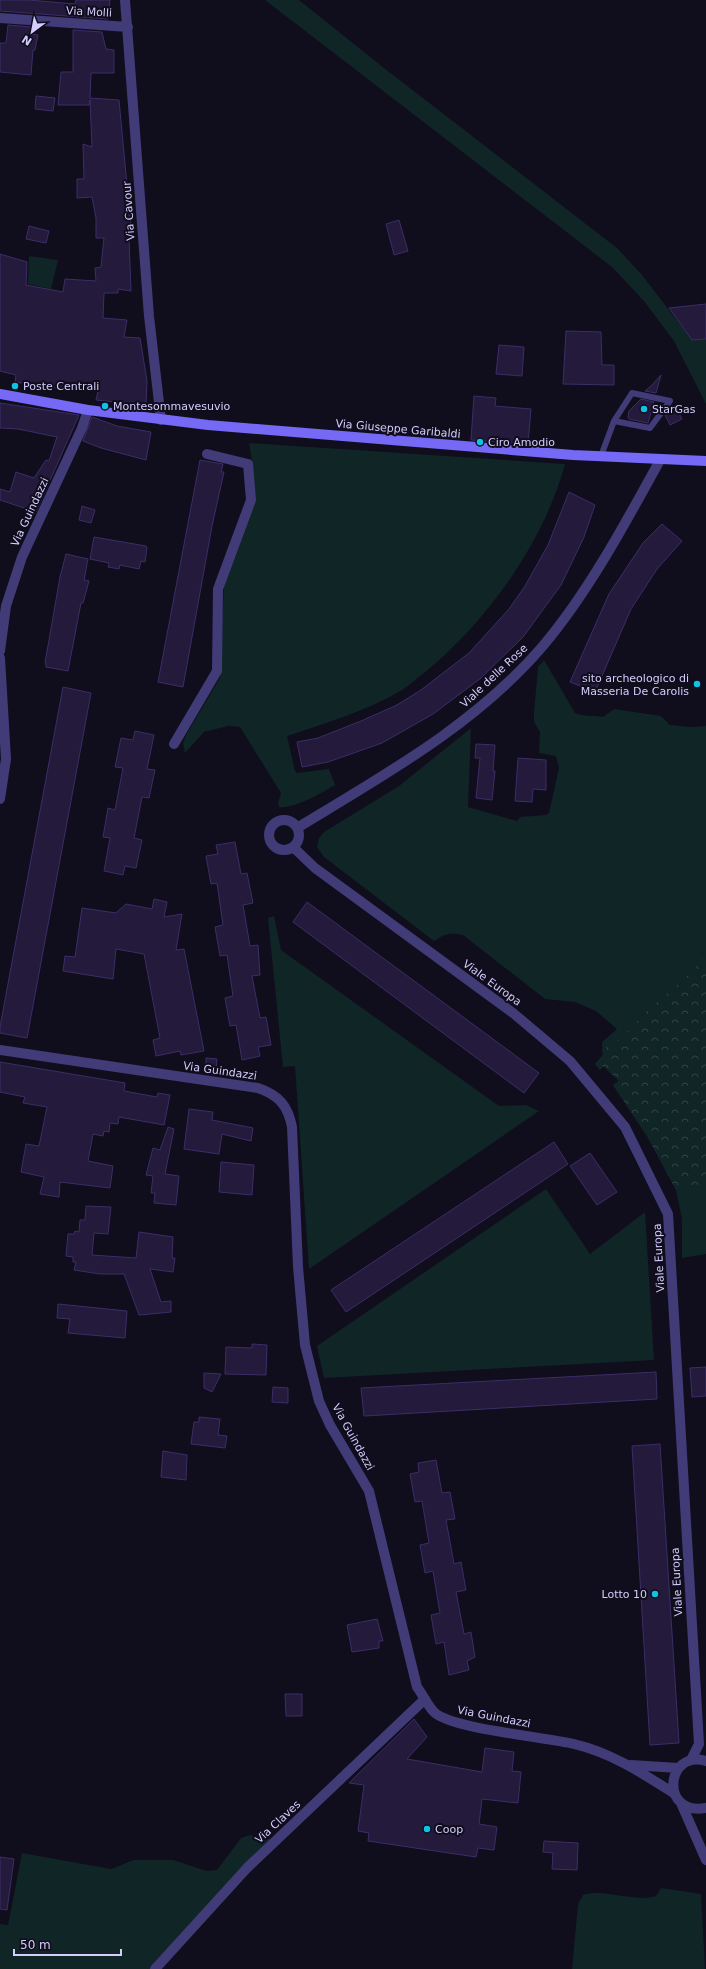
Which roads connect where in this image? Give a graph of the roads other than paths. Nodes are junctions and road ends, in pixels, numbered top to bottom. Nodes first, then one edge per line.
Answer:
1 (125, 0) edge
2 (0, 18) edge
3 (128, 27) junction
4 (0, 394) edge
5 (88, 410) junction
6 (161, 420) junction
7 (614, 421) junction
8 (207, 454) dead end
9 (601, 456) junction
10 (660, 460) junction
11 (706, 461) edge
12 (0, 651) edge
13 (0, 658) edge
14 (174, 744) dead end
15 (3, 759) edge
16 (0, 799) edge
17 (297, 828) junction
18 (293, 847) junction
19 (0, 1050) edge
20 (425, 1699) junction
21 (699, 1744) junction
22 (706, 1757) edge
23 (691, 1760) junction
24 (706, 1762) edge
25 (629, 1765) junction
26 (678, 1768) junction
27 (675, 1794) junction
28 (681, 1803) junction
29 (706, 1808) edge
30 (706, 1860) edge
31 (155, 1969) edge

1 - 3 street, Via Cavour
2 - 3 street, Via Molli
3 - 6 street, Via Cavour
4 - 5 main road, Via Giuseppe Garibaldi
5 - 6 main road, Via Giuseppe Garibaldi
5 - 12 street, Via Guindazzi
6 - 9 main road, Via Giuseppe Garibaldi
7 - 7 lane
7 - 9 lane
8 - 14 street
9 - 10 main road, Via Giuseppe Garibaldi
10 - 11 main road, Via Giuseppe Garibaldi
10 - 17 street, Viale delle Rose
13 - 15 street
15 - 16 street
17 - 18 street
17 - 18 street
18 - 21 street, Viale Europa
19 - 20 street, Via Guindazzi
20 - 25 street, Via Guindazzi
20 - 31 street, Via Claves
21 - 22 street
21 - 23 street, Viale Europa
23 - 24 street
23 - 26 street
25 - 26 street
25 - 27 street, Via Guindazzi
26 - 27 street
27 - 28 street
28 - 29 street
28 - 30 street

